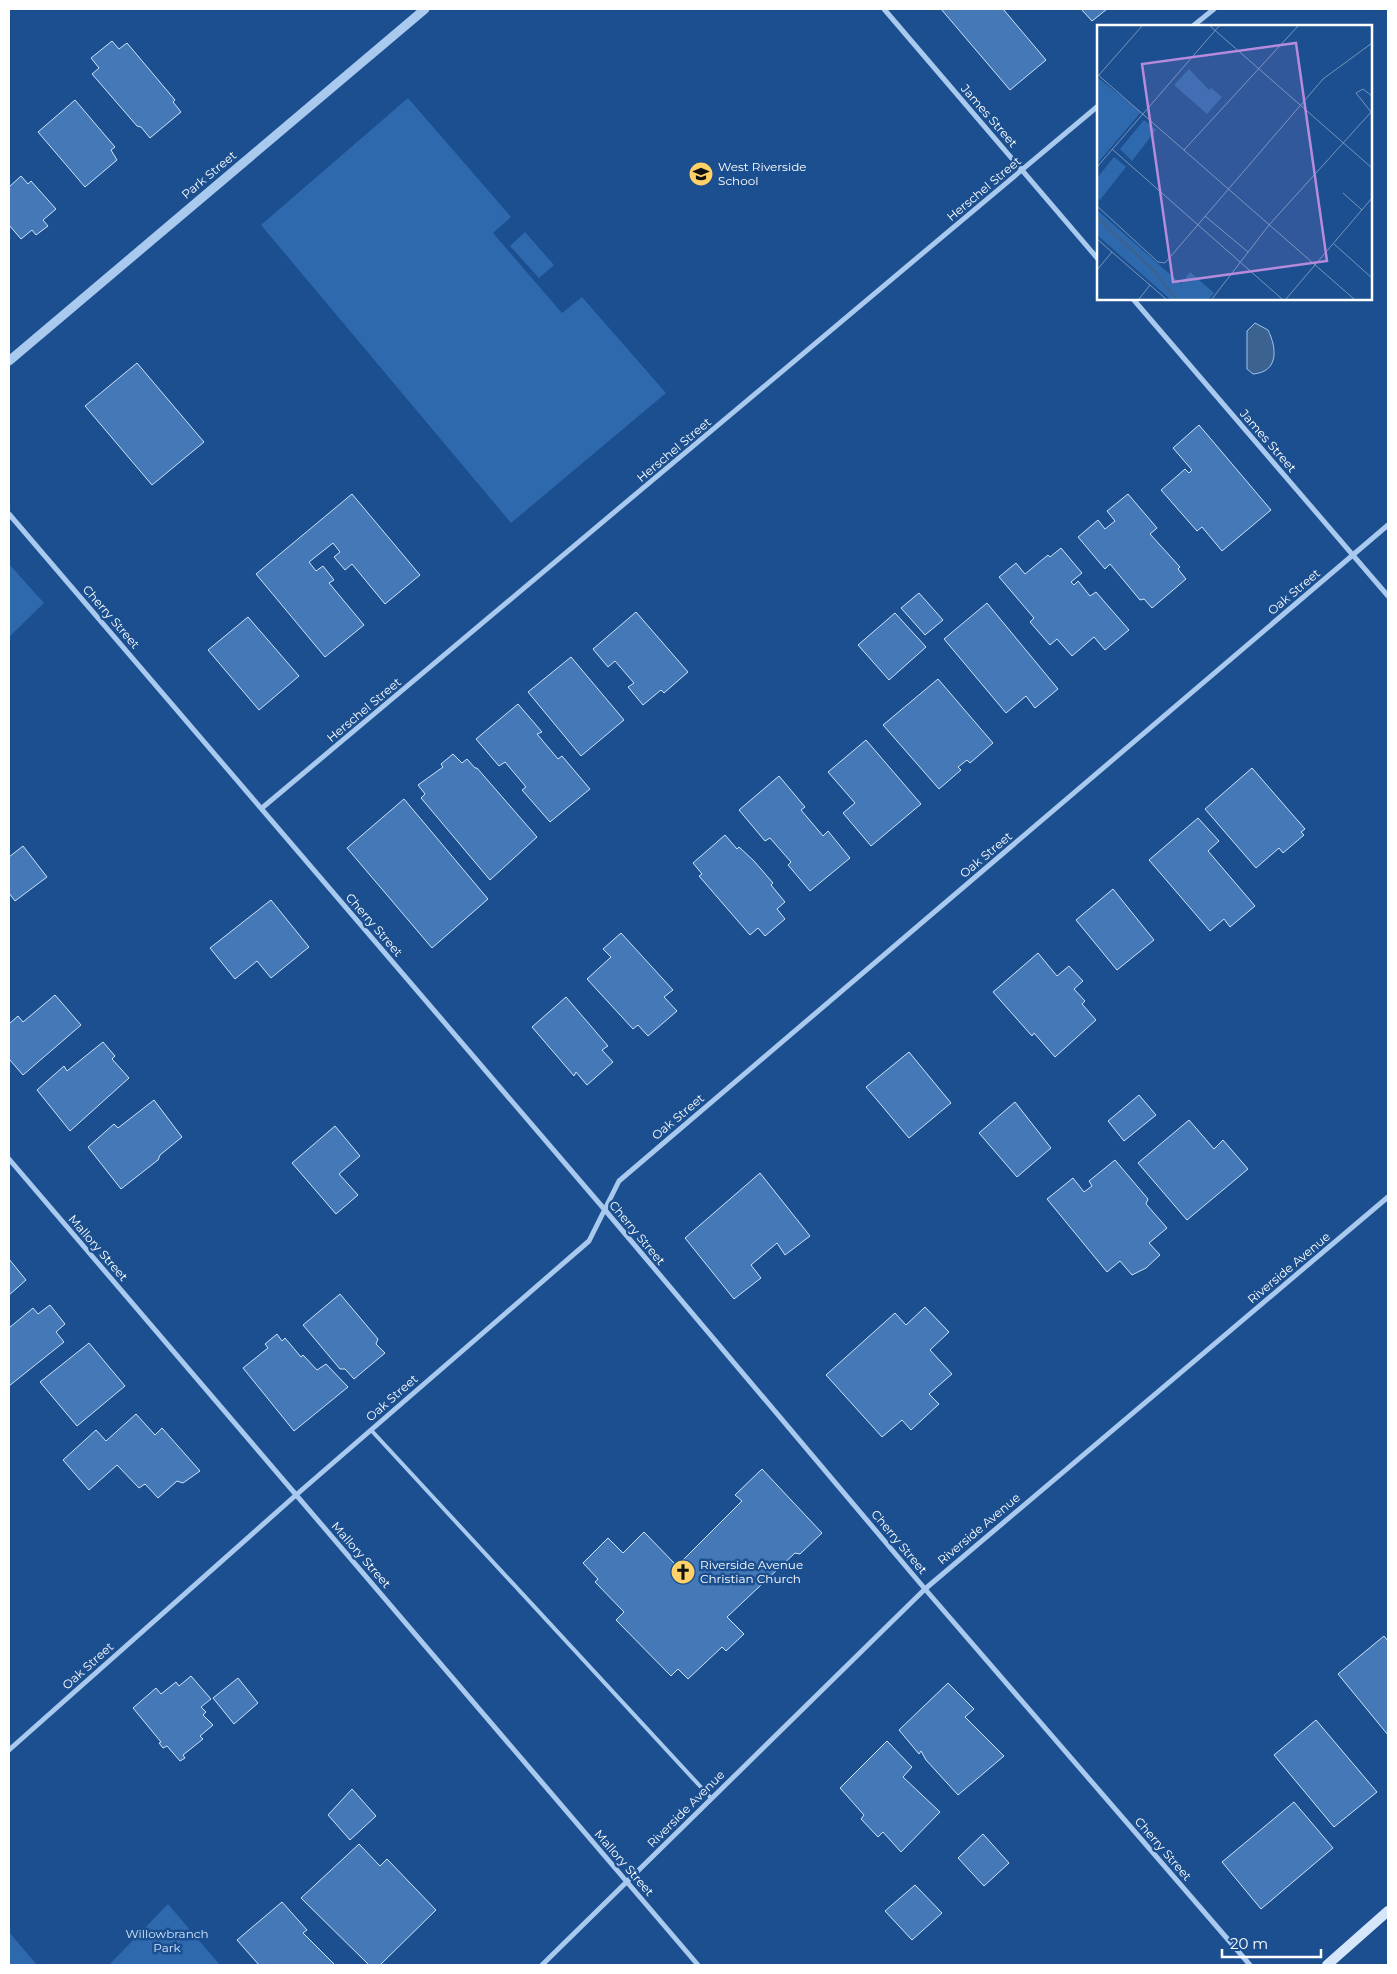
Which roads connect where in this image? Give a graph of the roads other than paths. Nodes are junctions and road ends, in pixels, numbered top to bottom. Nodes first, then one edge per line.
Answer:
1 (425, 9) edge
2 (884, 9) edge
3 (1214, 9) edge
4 (1194, 25) edge
5 (1097, 107) edge
6 (1022, 170) junction
7 (1097, 258) edge
8 (1134, 300) edge
9 (9, 361) edge
10 (9, 514) edge
11 (1388, 525) edge
12 (1353, 554) junction
13 (1388, 596) edge
14 (262, 808) junction
15 (9, 1159) edge
16 (1388, 1197) edge
17 (605, 1210) junction
18 (371, 1430) junction
19 (296, 1495) junction
20 (925, 1588) junction
21 (9, 1750) edge
22 (710, 1798) junction
23 (626, 1882) junction
24 (1388, 1911) edge
25 (542, 1965) edge
26 (698, 1965) edge
27 (1250, 1965) edge
28 (1327, 1965) edge

1 - 9 street, Park Street
2 - 6 street, James Street
3 - 4 street
5 - 6 street, Herschel Street
6 - 7 street, James Street
6 - 14 street, Herschel Street
8 - 12 street, James Street
10 - 14 street, Cherry Street
11 - 12 street, Oak Street
12 - 13 street, James Street
12 - 17 street, Oak Street
14 - 17 street, Cherry Street
15 - 19 street, Mallory Street
16 - 20 street, Riverside Avenue
17 - 18 street, Oak Street
17 - 20 street, Cherry Street
18 - 19 street, Oak Street
18 - 22 lane
19 - 21 street, Oak Street
19 - 23 street, Mallory Street
20 - 22 street, Riverside Avenue
20 - 27 street, Cherry Street
22 - 23 street, Riverside Avenue
23 - 25 street, Riverside Avenue
23 - 26 street, Mallory Street
24 - 28 main road

